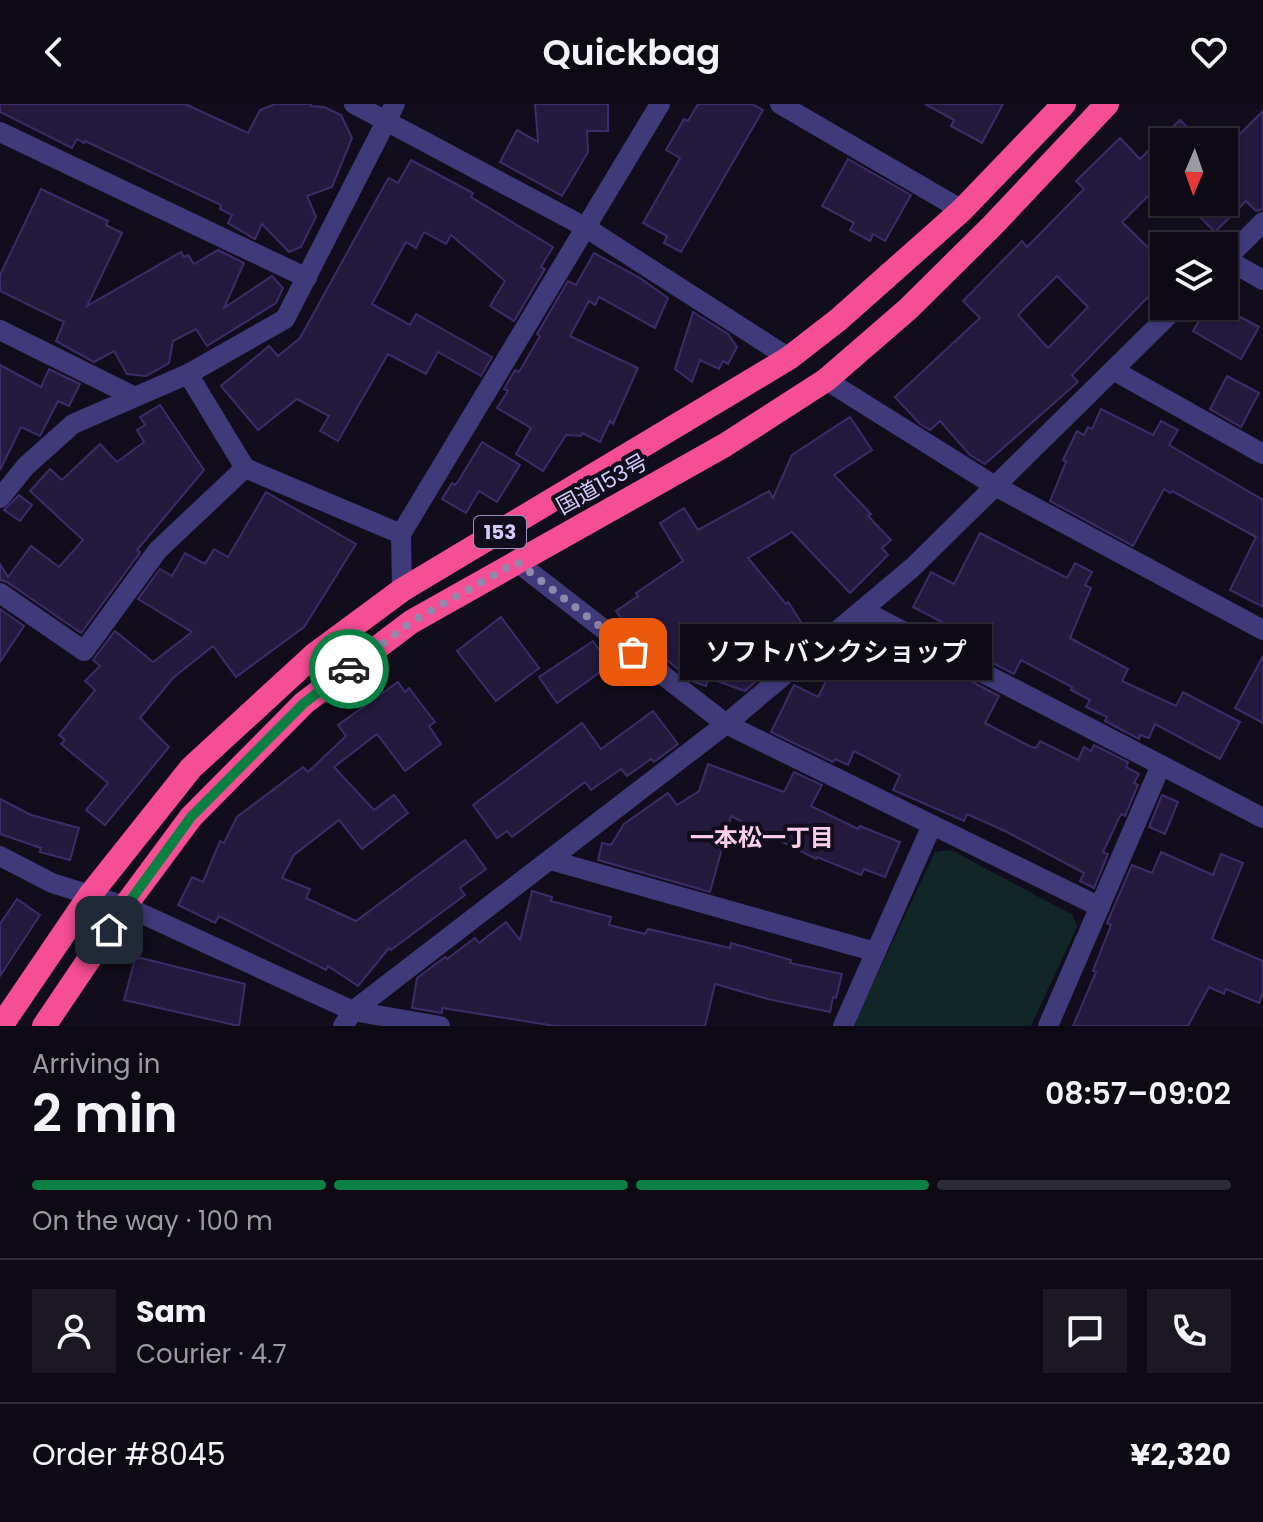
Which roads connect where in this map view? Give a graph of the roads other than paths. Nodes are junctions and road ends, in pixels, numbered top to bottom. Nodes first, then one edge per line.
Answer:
1 (354, 104) edge
2 (660, 104) edge
3 (780, 104) edge
4 (1064, 104) edge
5 (1107, 104) edge
6 (391, 112) edge
7 (0, 132) edge
8 (962, 210) junction
9 (1263, 222) edge
10 (585, 227) junction
11 (1238, 247) edge
12 (1238, 267) edge
13 (307, 278) junction
14 (1263, 280) edge
15 (1164, 320) edge
16 (0, 330) edge
17 (789, 358) junction
18 (1113, 370) junction
19 (188, 374) junction
20 (826, 380) junction
21 (133, 396) junction
22 (1260, 446) edge
23 (245, 468) junction
24 (995, 486) junction
25 (0, 498) edge
26 (401, 534) junction
27 (517, 562) junction
28 (402, 590) junction
29 (0, 593) edge
30 (862, 610) junction
31 (1263, 630) edge
32 (726, 724) junction
33 (1161, 765) junction
34 (1263, 818) edge
35 (932, 825) junction
36 (0, 856) edge
37 (550, 860) junction
38 (90, 895) junction
39 (125, 906) junction
40 (1100, 907) junction
41 (876, 952) junction
42 (348, 1019) edge
43 (1, 1026) edge
44 (44, 1026) edge
45 (440, 1026) edge
46 (843, 1026) edge
47 (1048, 1026) edge

1 - 6 street
2 - 10 street
3 - 8 street
4 - 8 highway, 国道153号 / 153
5 - 20 highway, 国道153号 / 153
6 - 10 street
6 - 13 street
7 - 13 street
8 - 17 highway, 国道153号 / 153
9 - 11 street
10 - 17 street
10 - 26 street
12 - 14 street
13 - 19 street
15 - 18 street
16 - 21 street
17 - 28 highway, 国道153号 / 153
18 - 22 street
18 - 24 street
19 - 21 street
19 - 23 street
20 - 24 street
20 - 27 highway, 国道153号 / 153
21 - 25 street
23 - 26 street
23 - 29 street
24 - 30 street
24 - 31 street
26 - 28 street
27 - 32 street
27 - 39 highway, 国道153号 / 153
28 - 38 highway, 国道153号 / 153
30 - 32 street
30 - 33 street
32 - 35 street
32 - 37 street
33 - 34 street
33 - 40 street
35 - 40 street
35 - 41 street
36 - 38 street
37 - 41 street
37 - 42 street
38 - 39 street
38 - 43 highway, 国道153号 / 153
39 - 42 street
39 - 44 highway, 国道153号 / 153
40 - 47 street
41 - 46 street
42 - 45 street

